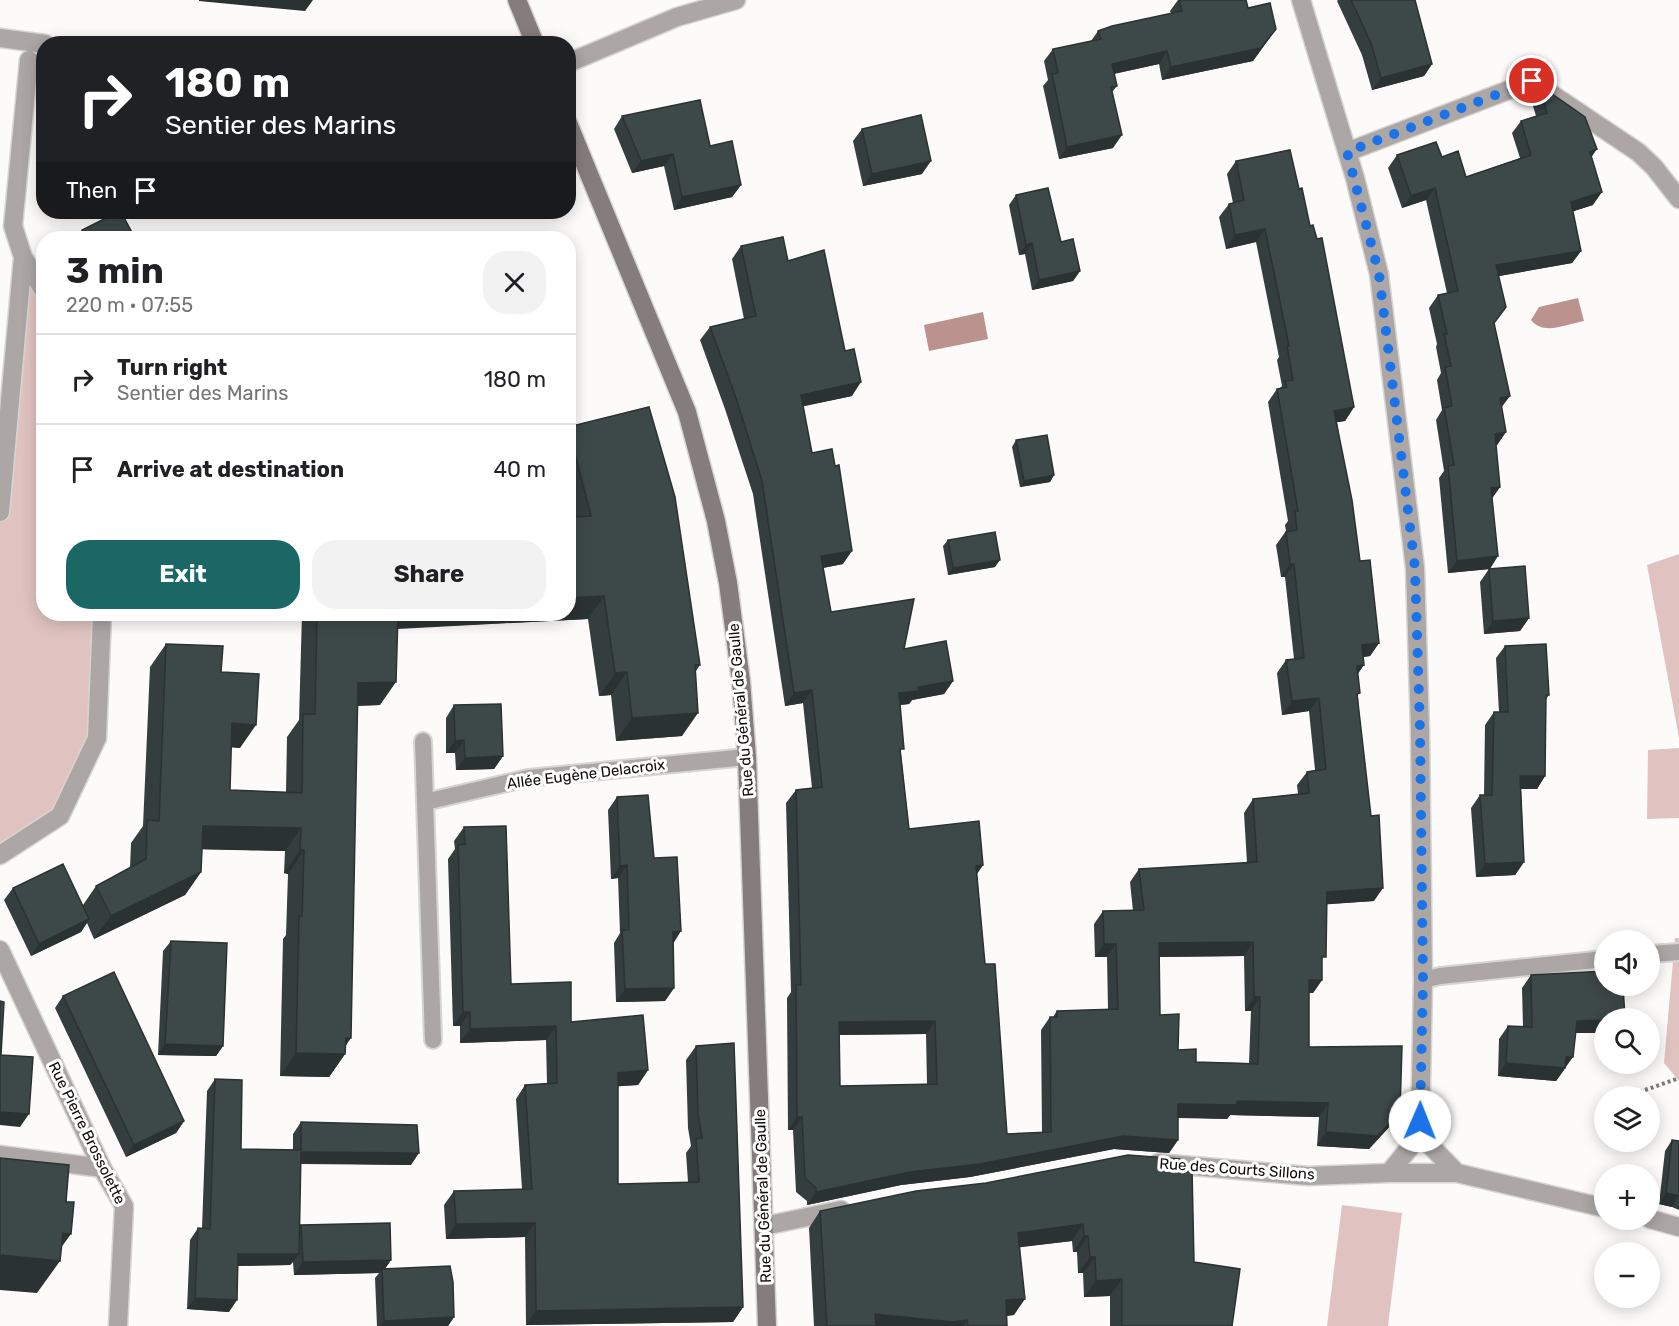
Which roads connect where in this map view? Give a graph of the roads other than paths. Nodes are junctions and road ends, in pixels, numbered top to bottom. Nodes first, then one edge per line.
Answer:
1 (517, 0) edge
2 (1301, 0) edge
3 (729, 1) edge
4 (532, 36) edge
5 (0, 38) edge
6 (36, 43) edge
7 (29, 60) dead end
8 (576, 60) edge
9 (576, 142) edge
10 (1347, 152) junction
11 (1679, 199) edge
12 (23, 257) junction
13 (36, 278) edge
14 (0, 512) edge
15 (102, 621) edge
16 (423, 741) dead end
17 (747, 757) junction
18 (425, 802) junction
19 (0, 855) edge
20 (0, 950) edge
21 (1679, 952) edge
22 (1660, 953) edge
23 (1594, 960) edge
24 (1423, 980) junction
25 (433, 1040) dead end
26 (1420, 1135) junction
27 (0, 1155) edge
28 (1139, 1162) edge
29 (102, 1168) junction
30 (1389, 1173) junction
31 (1457, 1173) junction
32 (1594, 1205) edge
33 (858, 1206) edge
34 (1660, 1222) edge
35 (764, 1226) junction
36 (1679, 1227) edge
37 (118, 1326) edge
38 (767, 1326) edge

1 - 4 main road
2 - 10 street
3 - 8 street
5 - 6 street
7 - 12 street
9 - 17 main road, Rue du Général de Gaulle
10 - 11 street
10 - 24 street
12 - 13 street
12 - 14 street
15 - 19 street
16 - 18 lane
17 - 18 lane, Allée Eugène Delacroix
17 - 35 main road, Rue du Général de Gaulle
18 - 25 lane
20 - 29 street, Rue Pierre Brossolette
21 - 22 lane
23 - 24 lane
24 - 26 street
26 - 30 street
26 - 31 street
27 - 29 street
28 - 30 street, Rue des Courts Sillons
29 - 37 street, Rue Pierre Brossolette
30 - 31 street, Rue des Courts Sillons
31 - 32 street, Rue des Courts Sillons
33 - 35 street
34 - 36 street
35 - 38 main road, Rue du Général de Gaulle

